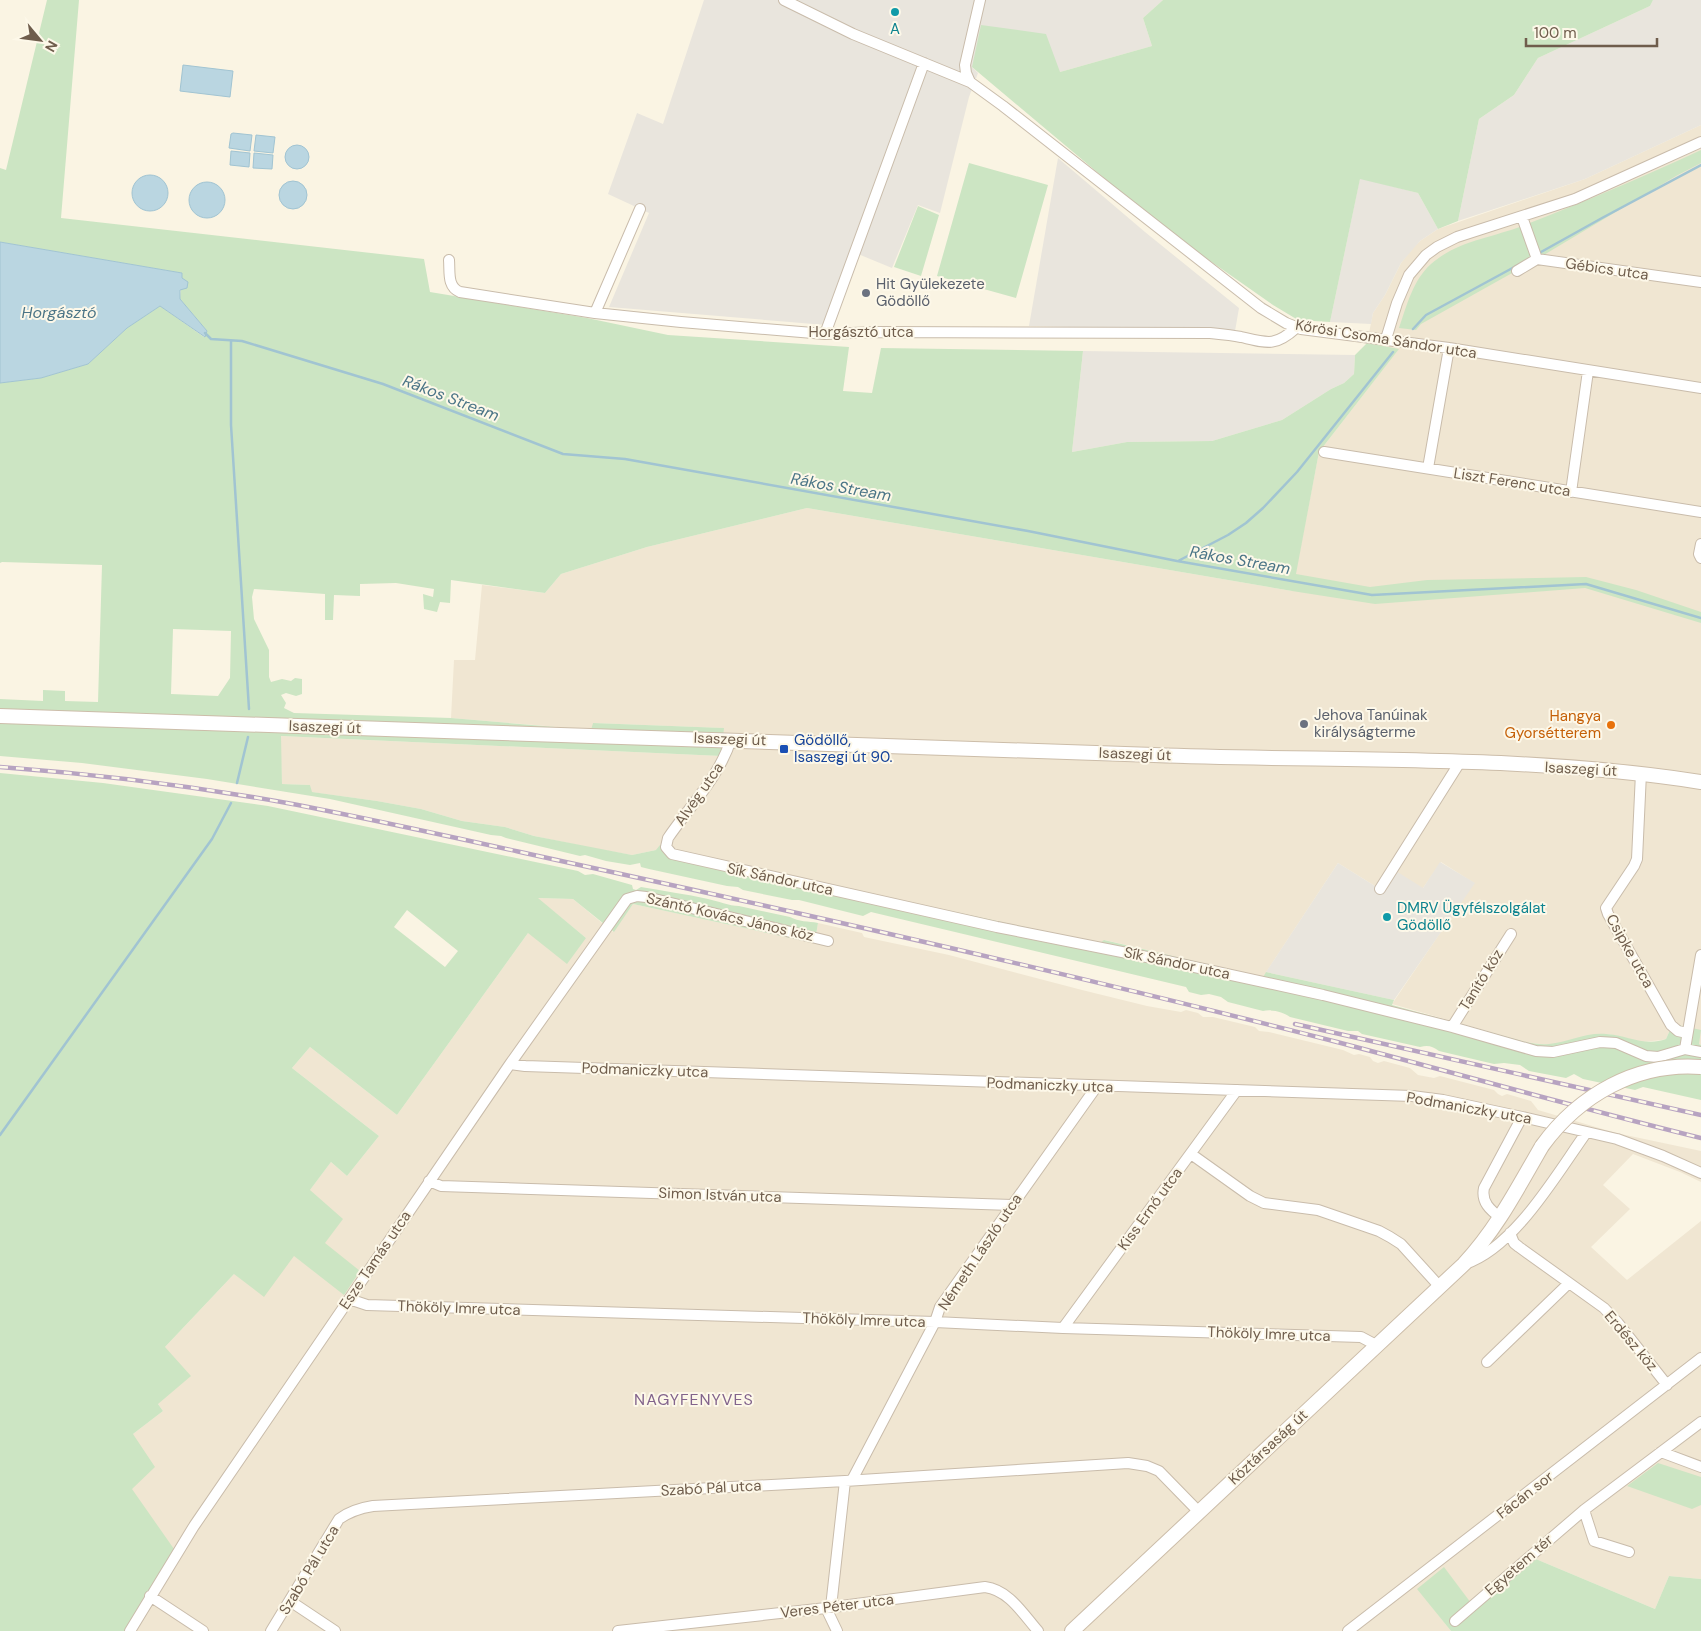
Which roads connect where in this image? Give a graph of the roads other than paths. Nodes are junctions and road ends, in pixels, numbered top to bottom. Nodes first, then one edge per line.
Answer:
1 (784, 0) edge
2 (980, 0) edge
3 (924, 63) junction
4 (970, 82) junction
5 (1701, 142) edge
6 (640, 209) dead end
7 (1522, 217) junction
8 (1537, 259) junction
9 (449, 260) dead end
10 (1516, 271) dead end
11 (1701, 282) edge
12 (595, 313) junction
13 (1296, 328) junction
14 (825, 334) junction
15 (1386, 339) junction
16 (1448, 348) junction
17 (1588, 371) junction
18 (1701, 388) edge
19 (1324, 452) dead end
20 (1428, 468) junction
21 (1571, 492) junction
22 (1701, 512) edge
23 (1701, 544) edge
24 (1700, 557) edge
25 (0, 716) edge
26 (731, 739) junction
27 (1460, 762) junction
28 (1641, 772) junction
29 (1701, 782) edge
30 (667, 849) joint
31 (1380, 889) dead end
32 (632, 897) joint
33 (1511, 934) dead end
34 (828, 941) dead end
35 (1701, 955) edge
36 (1452, 1027) junction
37 (1687, 1033) junction
38 (1685, 1049) junction
39 (1701, 1052) edge
40 (510, 1064) junction
41 (1701, 1067) edge
42 (1097, 1086) junction
43 (1237, 1090) junction
44 (1522, 1117) junction
45 (1586, 1133) junction
46 (1190, 1154) junction
47 (1701, 1173) edge
48 (429, 1181) junction
49 (1012, 1204) junction
50 (1501, 1218) junction
51 (1510, 1233) junction
52 (1464, 1264) junction
53 (1569, 1283) junction
54 (1440, 1287) junction
55 (349, 1299) junction
56 (935, 1322) junction
57 (1063, 1328) junction
58 (1378, 1346) junction
59 (1701, 1358) edge
60 (1487, 1362) dead end
61 (1667, 1385) junction
62 (1701, 1422) edge
63 (1661, 1452) junction
64 (1701, 1467) edge
65 (848, 1481) junction
66 (1584, 1510) junction
67 (1198, 1512) junction
68 (1629, 1552) dead end
69 (150, 1596) junction
70 (290, 1601) junction
71 (829, 1608) junction
72 (1455, 1620) dead end
73 (130, 1631) edge
74 (203, 1631) edge
75 (271, 1631) edge
76 (335, 1631) edge
77 (618, 1631) edge
78 (837, 1631) edge
79 (1038, 1631) edge
80 (1072, 1631) edge
81 (1348, 1631) edge

1 - 3 street, Kőrösi Csoma Sándor utca
2 - 4 street
3 - 4 street, Kőrösi Csoma Sándor utca
3 - 14 street
4 - 13 street, Kőrösi Csoma Sándor utca
5 - 7 street
6 - 12 street
7 - 8 street
7 - 15 street
8 - 10 street
8 - 11 street, Gébics utca
9 - 12 street, Horgásztó utca
12 - 14 street, Horgásztó utca
13 - 14 street, Horgásztó utca
13 - 15 street, Kőrösi Csoma Sándor utca
15 - 16 street, Kőrösi Csoma Sándor utca
16 - 17 street, Kőrösi Csoma Sándor utca
16 - 20 street
17 - 18 street, Kőrösi Csoma Sándor utca
17 - 21 street
19 - 20 street, Liszt Ferenc utca
20 - 21 street, Liszt Ferenc utca
21 - 22 street, Liszt Ferenc utca
23 - 24 street
25 - 26 main road, Isaszegi út
26 - 27 main road, Isaszegi út
26 - 30 street, Alvég utca
27 - 28 main road, Isaszegi út
27 - 31 street
28 - 29 main road, Isaszegi út
28 - 37 street, Csipke utca
30 - 36 street, Sík Sándor utca
32 - 34 street, Szántó Kovács János köz
32 - 40 street, Esze Tamás utca
33 - 36 street, Tanító köz
35 - 37 street
36 - 38 street, Sík Sándor utca
37 - 38 street
38 - 39 street
40 - 42 street, Podmaniczky utca
40 - 48 street, Esze Tamás utca
41 - 50 main road, Köztársaság út, bridge
42 - 43 street, Podmaniczky utca
42 - 49 street, Németh László utca
43 - 44 street, Podmaniczky utca
43 - 46 street, Kiss Ernő utca
44 - 45 street, Podmaniczky utca
44 - 50 street
45 - 47 street, Podmaniczky utca
45 - 51 street, Köztársaság út
46 - 54 street
46 - 57 street, Kiss Ernő utca
48 - 49 street, Simon István utca
48 - 55 street, Esze Tamás utca
49 - 56 street, Németh László utca
50 - 52 main road, Köztársaság út
51 - 52 street, Köztársaság út
51 - 53 street, Erdész köz
52 - 54 main road, Köztársaság út
53 - 60 street
53 - 61 street, Erdész köz
54 - 58 main road, Köztársaság út
55 - 56 street, Thököly Imre utca
55 - 69 street, Esze Tamás utca
56 - 57 street, Thököly Imre utca
56 - 65 street, Németh László utca
57 - 58 street, Thököly Imre utca
58 - 67 main road, Köztársaság út
59 - 61 street, Fácán sor
61 - 81 street, Fácán sor
62 - 63 street, Egyetem tér
63 - 64 street
63 - 66 street, Egyetem tér
65 - 67 street, Szabó Pál utca
65 - 70 street, Szabó Pál utca
65 - 71 street, Németh László utca
66 - 68 street
66 - 72 street, Egyetem tér
67 - 80 main road, Köztársaság út
69 - 73 street, Esze Tamás utca
69 - 74 street
70 - 75 street, Szabó Pál utca
70 - 76 street
71 - 77 street, Veres Péter utca
71 - 78 street
71 - 79 street, Veres Péter utca

